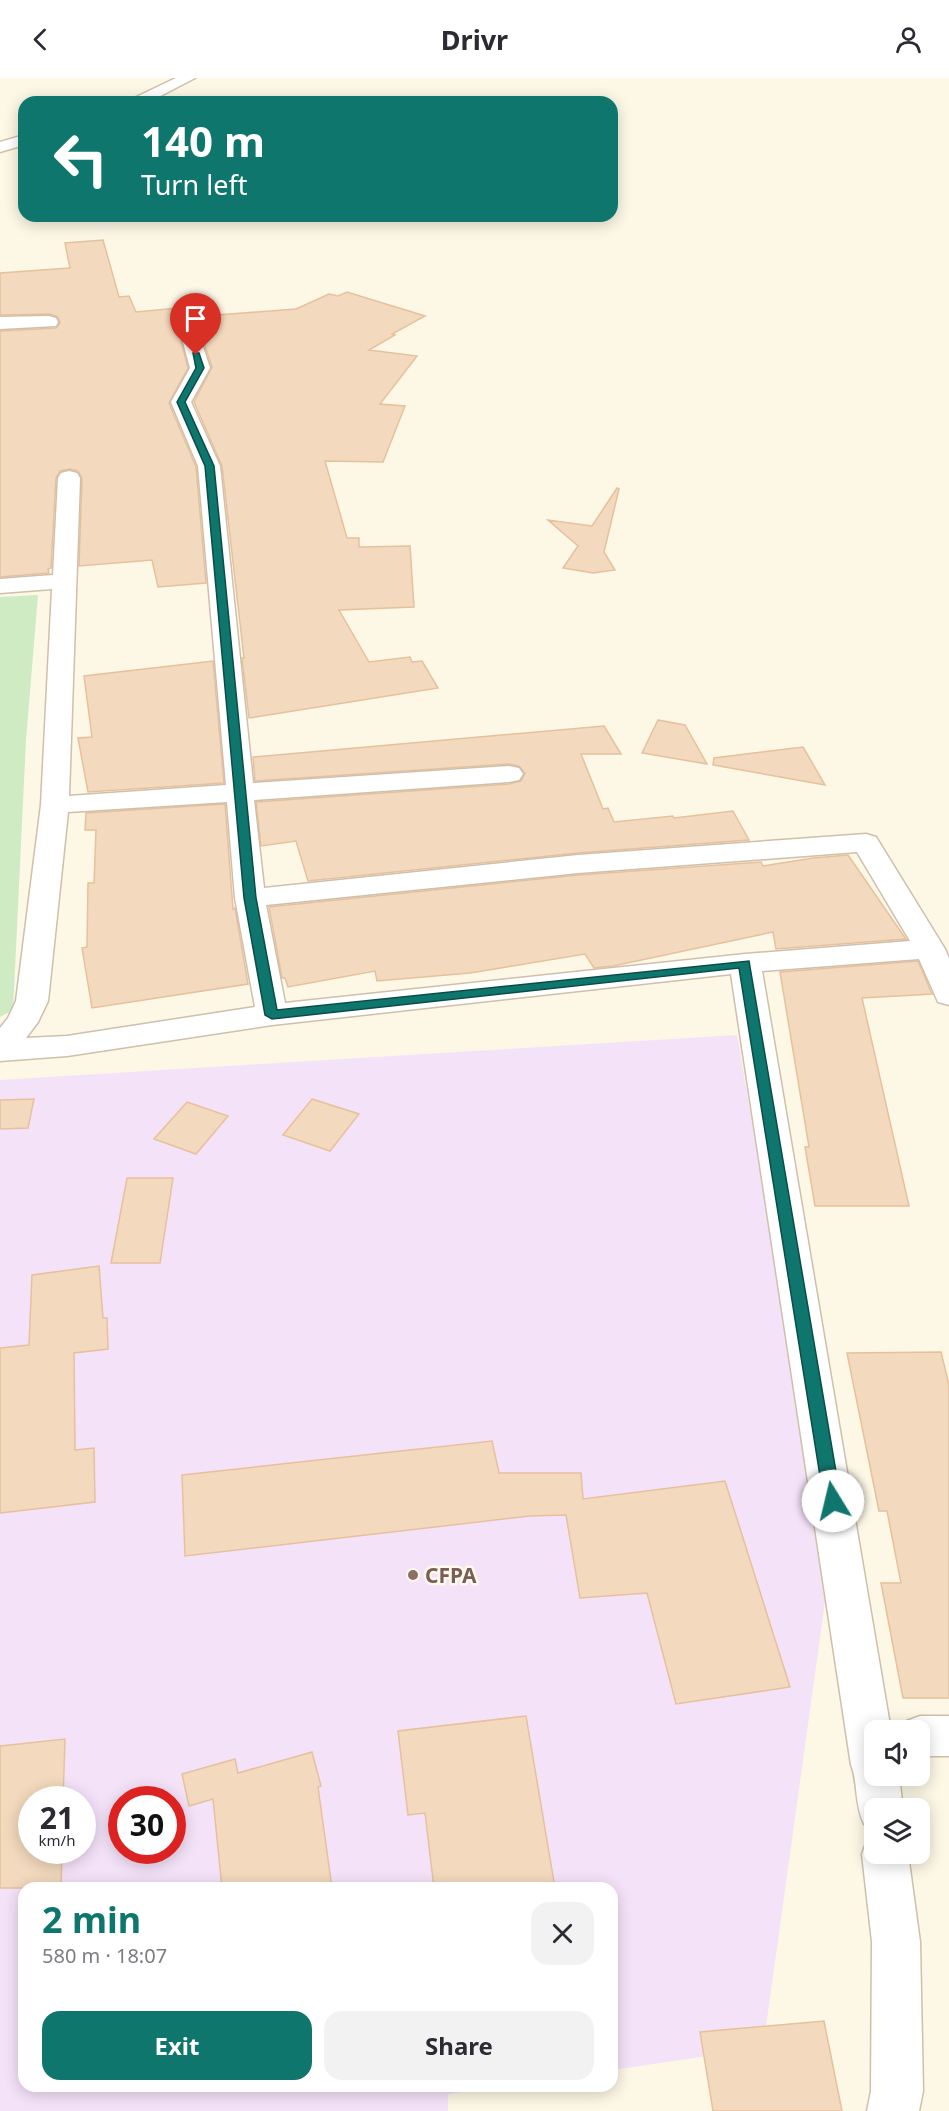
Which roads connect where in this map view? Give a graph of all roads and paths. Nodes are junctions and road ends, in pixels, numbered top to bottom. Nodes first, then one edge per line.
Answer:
1 (188, 78) edge
2 (150, 96) edge
3 (18, 142) edge
4 (0, 147) edge
5 (49, 322) dead end
6 (0, 323) edge
7 (193, 342) dead end
8 (69, 478) dead end
9 (64, 581) junction
10 (0, 586) edge
11 (509, 774) dead end
12 (241, 793) junction
13 (54, 805) junction
14 (250, 898) junction
15 (930, 949) junction
16 (745, 963) junction
17 (949, 995) edge
18 (272, 1015) junction
19 (0, 1050) edge
20 (869, 1720) edge
21 (930, 1736) edge
22 (949, 1736) edge
23 (886, 1864) edge
24 (893, 2111) edge

1 - 2 street
3 - 4 street
5 - 6 street
7 - 12 street
8 - 9 street
9 - 10 street
9 - 13 street
11 - 12 street
12 - 13 street
12 - 14 street
13 - 19 street
14 - 15 street
14 - 18 street
15 - 16 street
15 - 17 street
16 - 18 street
16 - 20 street
18 - 19 street
21 - 22 street
23 - 24 street

